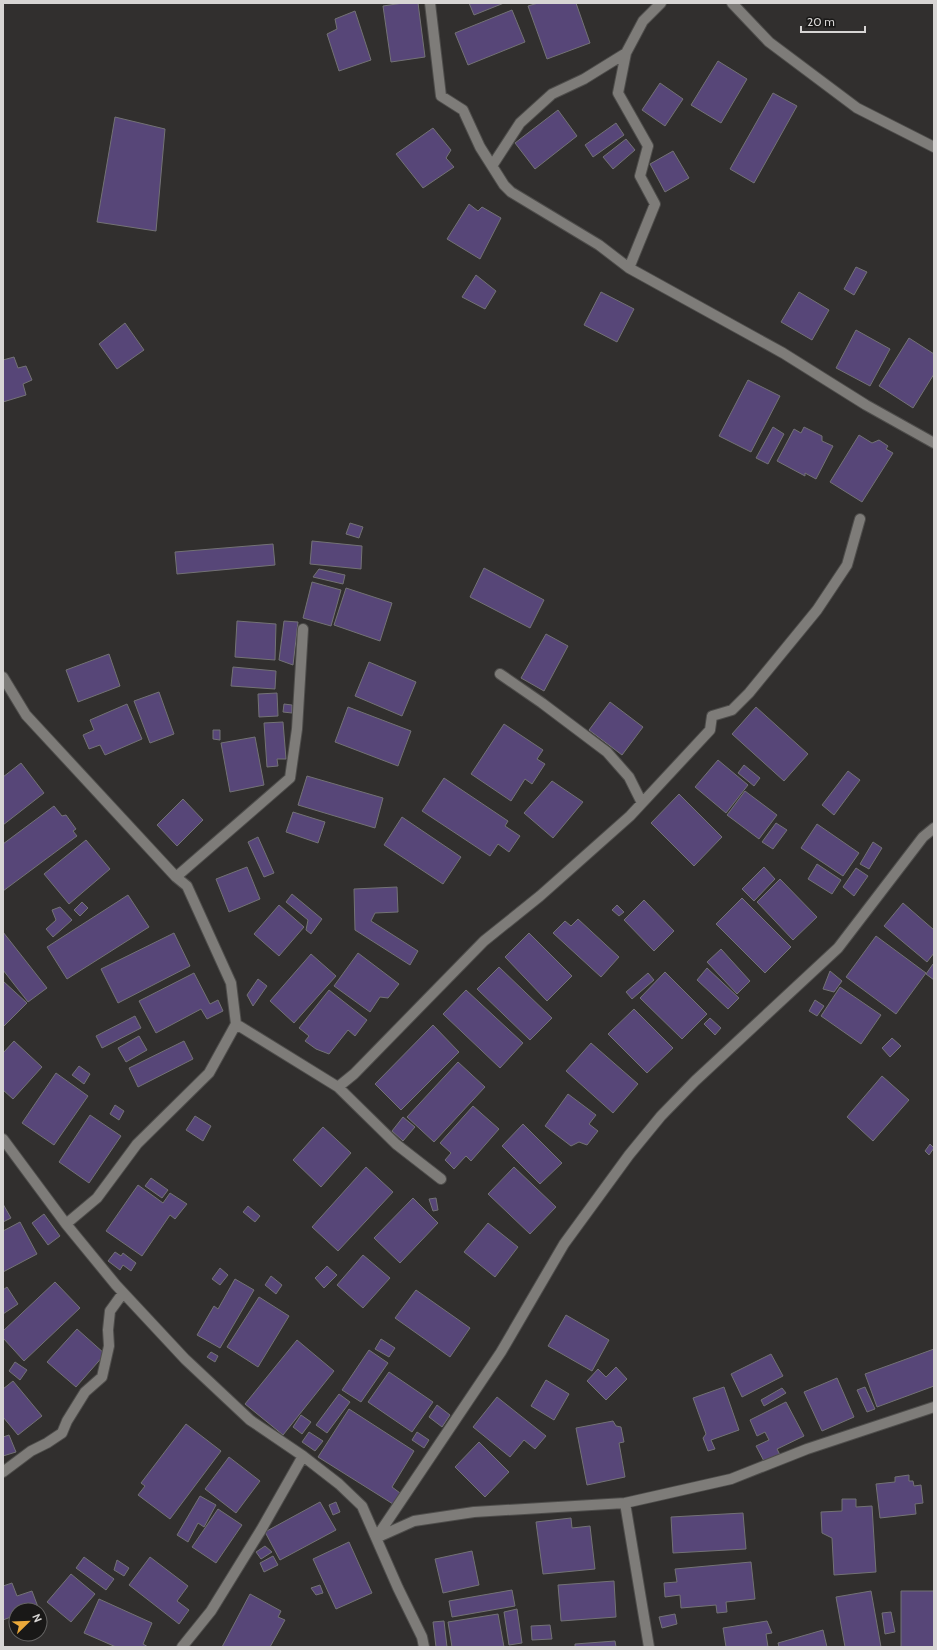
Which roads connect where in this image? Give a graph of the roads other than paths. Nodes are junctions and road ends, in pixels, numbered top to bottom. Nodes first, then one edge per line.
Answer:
1 (430, 3) edge
2 (661, 3) edge
3 (732, 3) edge
4 (626, 53) junction
5 (934, 147) edge
6 (492, 166) junction
7 (629, 268) junction
8 (934, 443) edge
9 (860, 519) dead end
10 (303, 629) dead end
11 (500, 674) dead end
12 (3, 677) edge
13 (642, 803) junction
14 (934, 828) edge
15 (176, 877) junction
16 (236, 1024) junction
17 (338, 1087) junction
18 (3, 1139) edge
19 (441, 1179) dead end
20 (66, 1224) junction
21 (123, 1293) junction
22 (934, 1407) edge
23 (302, 1456) junction
24 (3, 1472) edge
25 (625, 1503) junction
26 (376, 1538) junction
27 (182, 1647) edge
28 (424, 1647) edge
29 (649, 1647) edge

1 - 6 street
2 - 4 street
3 - 5 street
4 - 6 street
4 - 7 street
6 - 7 street
7 - 8 street
9 - 13 street
10 - 15 street
11 - 13 street
12 - 15 street
13 - 17 street
14 - 26 street
15 - 16 street
16 - 17 street
16 - 20 street
17 - 19 street
18 - 20 street
20 - 21 street
21 - 23 street
21 - 24 street
22 - 25 street
23 - 26 street
23 - 27 street
25 - 26 street
25 - 29 street
26 - 28 street

